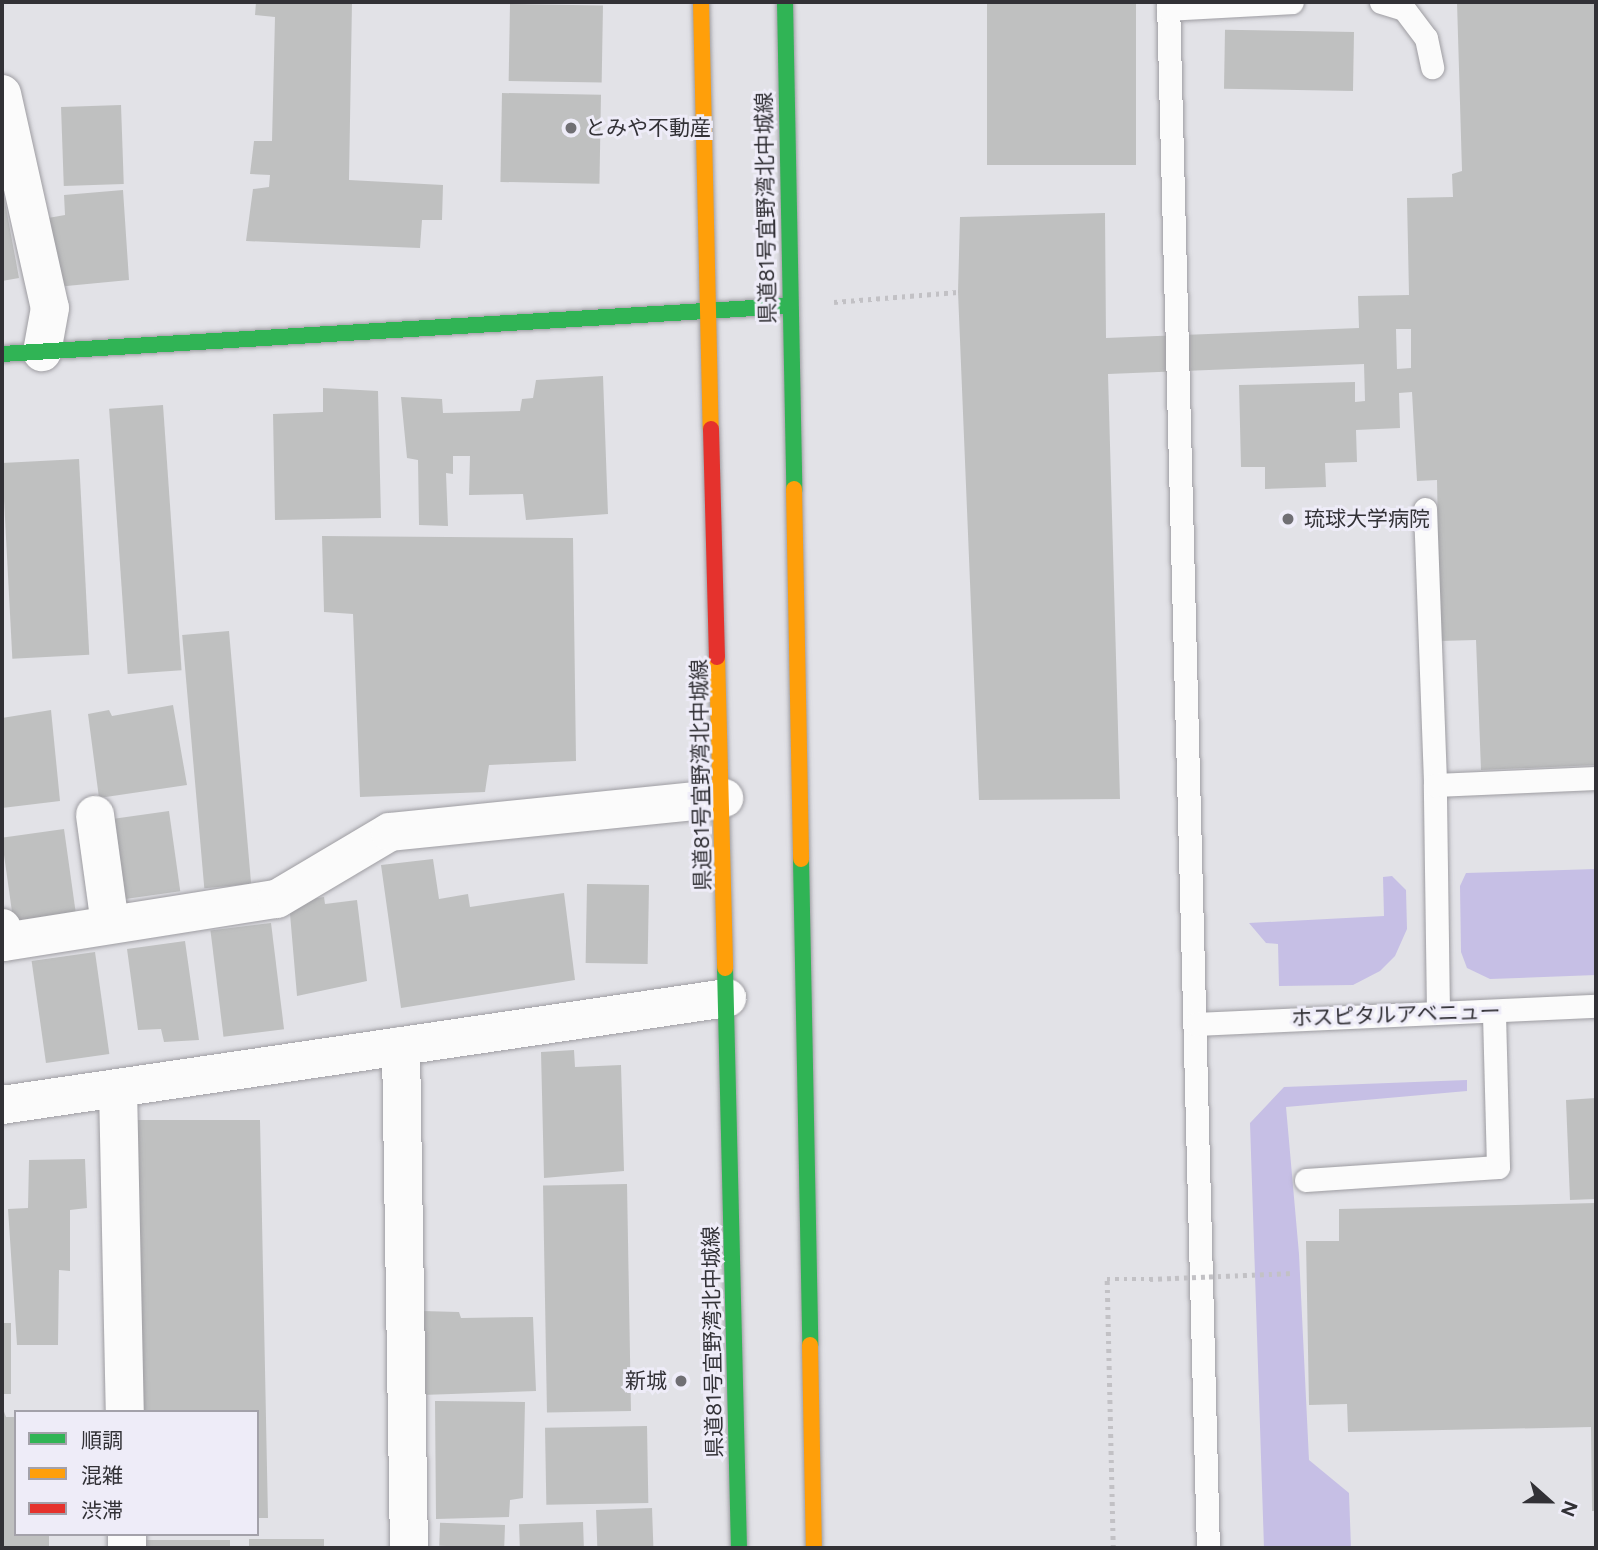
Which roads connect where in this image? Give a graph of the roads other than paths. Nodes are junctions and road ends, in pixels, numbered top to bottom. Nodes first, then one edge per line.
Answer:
1 (701, 2) edge
2 (785, 2) edge
3 (1292, 2) edge
4 (1381, 2) edge
5 (1168, 6) edge
6 (1432, 67) dead end
7 (2, 94) edge
8 (787, 306) junction
9 (709, 308) junction
10 (42, 352) junction
11 (2, 354) edge
12 (1425, 509) dead end
13 (1596, 778) edge
14 (1435, 785) junction
15 (724, 798) junction
16 (95, 816) dead end
17 (110, 924) junction
18 (2, 928) edge
19 (727, 998) junction
20 (1596, 1006) edge
21 (1494, 1011) junction
22 (1438, 1012) junction
23 (1196, 1024) junction
24 (401, 1046) junction
25 (118, 1088) junction
26 (2, 1105) edge
27 (1306, 1180) dead end
28 (125, 1410) edge
29 (409, 1548) edge
30 (738, 1548) edge
31 (814, 1548) edge
32 (1208, 1548) edge

1 - 9 main road, 県道81号宜野湾北中城線
2 - 8 main road, 県道81号宜野湾北中城線
3 - 5 lane
4 - 6 lane
5 - 23 lane
7 - 10 street
8 - 9 main road
8 - 31 main road, 県道81号宜野湾北中城線
9 - 10 main road
9 - 15 main road, 県道81号宜野湾北中城線
10 - 11 main road
12 - 14 lane
13 - 14 lane
14 - 22 lane
15 - 17 street
15 - 19 main road, 県道81号宜野湾北中城線
16 - 17 street
17 - 18 street
19 - 24 street
19 - 30 main road, 県道81号宜野湾北中城線
20 - 21 lane, ホスピタルアベニュー
21 - 22 lane, ホスピタルアベニュー
21 - 27 lane
22 - 23 lane, ホスピタルアベニュー
23 - 32 lane
24 - 25 street
24 - 29 street
25 - 26 street
25 - 28 street

